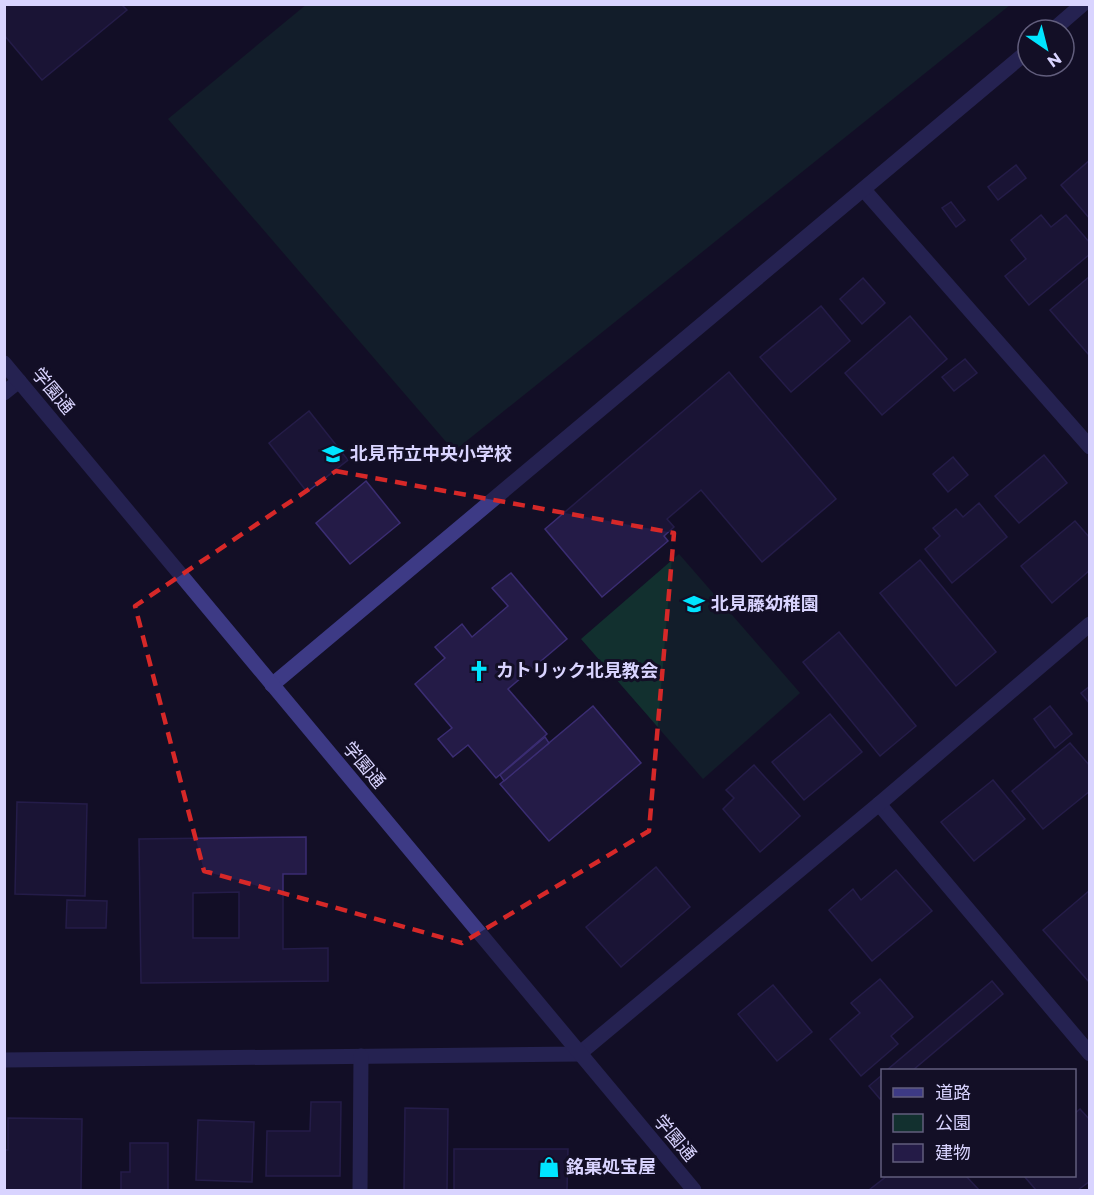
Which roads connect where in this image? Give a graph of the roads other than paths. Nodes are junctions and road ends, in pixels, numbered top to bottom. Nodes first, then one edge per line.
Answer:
1 (1083, 4) edge
2 (1067, 18) edge
3 (1016, 61) edge
4 (864, 190) junction
5 (4, 363) edge
6 (19, 381) junction
7 (4, 393) edge
8 (1089, 447) edge
9 (1089, 624) edge
10 (272, 685) junction
11 (879, 804) junction
12 (579, 1054) junction
13 (1089, 1054) edge
14 (361, 1056) junction
15 (4, 1060) edge
16 (360, 1191) edge
17 (694, 1191) edge

1 - 2 street
3 - 4 street
4 - 8 street
4 - 10 street
5 - 6 street, 学園通
6 - 7 street
6 - 10 street, 学園通
9 - 11 street
10 - 12 street, 学園通
11 - 12 street
11 - 13 street
12 - 14 street
12 - 17 street, 学園通
14 - 15 street
14 - 16 street

